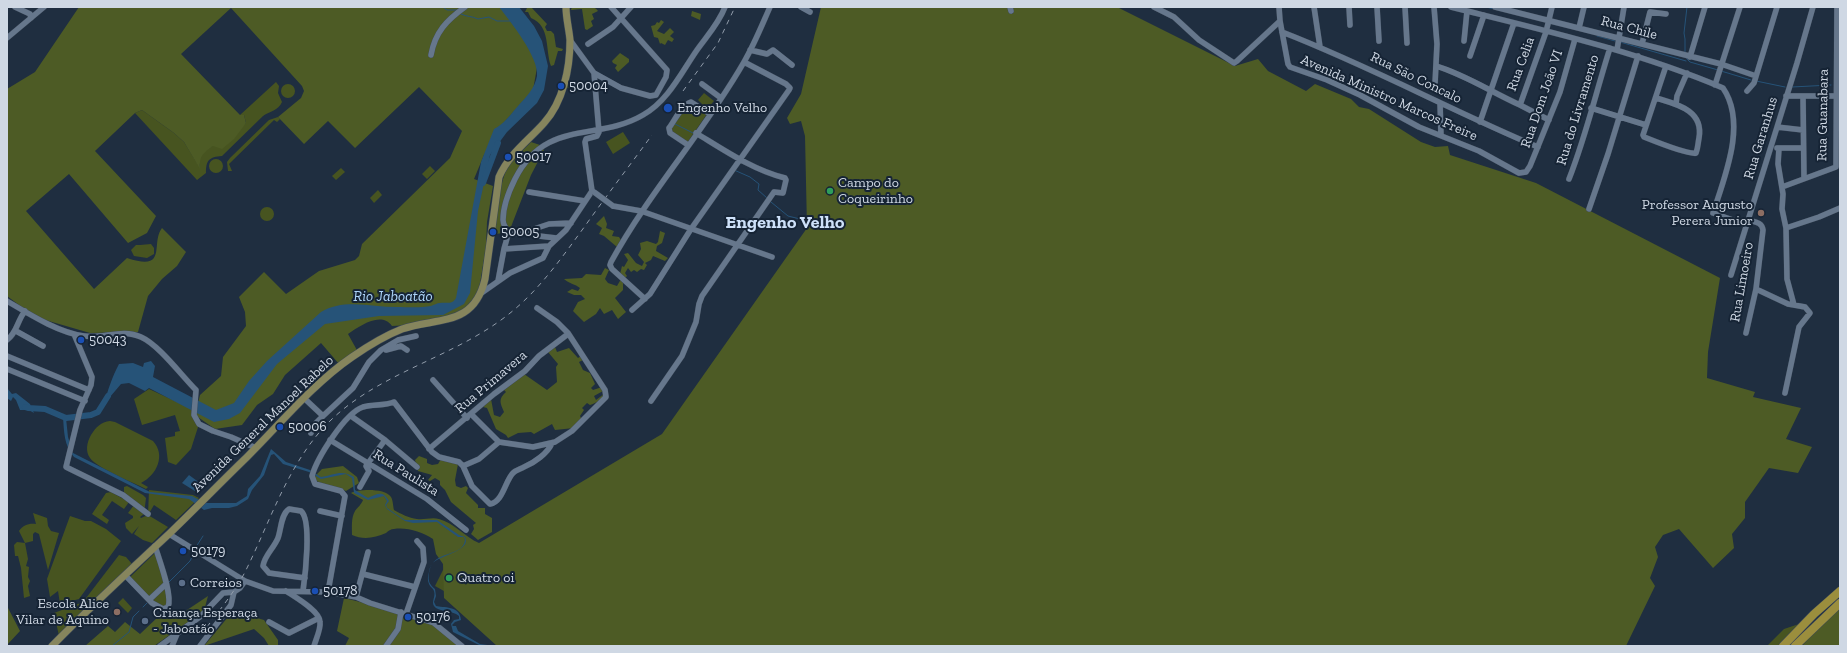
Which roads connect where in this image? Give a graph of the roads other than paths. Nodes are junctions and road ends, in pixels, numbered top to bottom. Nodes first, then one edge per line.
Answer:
1 (15, 7) edge
2 (30, 7) edge
3 (44, 7) edge
4 (465, 7) edge
5 (566, 7) edge
6 (611, 7) edge
7 (631, 7) edge
8 (725, 7) edge
9 (770, 7) edge
10 (801, 7) edge
11 (1154, 7) edge
12 (1279, 7) edge
13 (1314, 7) edge
14 (1349, 7) edge
15 (1377, 7) edge
16 (1405, 7) edge
17 (1434, 7) edge
18 (1451, 7) edge
19 (1495, 7) edge
20 (1552, 7) edge
21 (1584, 7) edge
22 (1624, 7) edge
23 (1705, 7) edge
24 (1740, 7) edge
25 (1813, 7) edge
26 (1837, 7) edge
27 (1775, 8) edge
28 (1167, 10) edge
29 (1519, 10) edge
30 (1467, 11) junction
31 (810, 12) dead end
32 (1666, 14) dead end
33 (1484, 15) junction
34 (30, 16) junction
35 (622, 18) junction
36 (1280, 21) junction
37 (1548, 21) junction
38 (1514, 23) junction
39 (1350, 25) dead end
40 (1579, 28) junction
41 (1282, 32) junction
42 (1546, 32) junction
43 (7, 38) edge
44 (1575, 39) junction
45 (1619, 39) junction
46 (570, 40) junction
47 (1464, 40) dead end
48 (1378, 41) dead end
49 (1407, 43) dead end
50 (588, 44) dead end
51 (1642, 44) junction
52 (1320, 47) junction
53 (1610, 48) junction
54 (750, 50) junction
55 (1617, 50) junction
56 (431, 55) dead end
57 (1470, 56) dead end
58 (1638, 56) junction
59 (1690, 57) junction
60 (744, 62) junction
61 (792, 65) dead end
62 (1436, 66) junction
63 (1666, 66) junction
64 (1720, 68) junction
65 (594, 73) junction
66 (1687, 73) junction
67 (1756, 78) junction
68 (702, 84) dead end
69 (1435, 84) dead end
70 (1715, 85) junction
71 (1747, 91) dead end
72 (1492, 92) junction
73 (656, 94) junction
74 (1786, 96) junction
75 (1838, 96) edge
76 (665, 97) junction
77 (1803, 97) junction
78 (721, 98) junction
79 (1656, 98) junction
80 (1440, 104) junction
81 (1676, 104) junction
82 (1520, 105) junction
83 (1591, 108) junction
84 (710, 114) junction
85 (1619, 116) junction
86 (1549, 120) junction
87 (1480, 122) junction
88 (1646, 125) junction
89 (1778, 127) junction
90 (1803, 130) junction
91 (599, 132) junction
92 (696, 133) junction
93 (1441, 135) junction
94 (688, 145) junction
95 (1771, 146) junction
96 (1538, 147) junction
97 (1780, 148) junction
98 (1803, 148) junction
99 (741, 159) junction
100 (1530, 166) joint
101 (1838, 167) edge
102 (1804, 178) junction
103 (1569, 179) dead end
104 (1782, 187) junction
105 (593, 191) junction
106 (529, 192) dead end
107 (585, 201) junction
108 (1589, 208) dead end
109 (1840, 208) edge
110 (642, 212) junction
111 (1748, 222) junction
112 (571, 223) junction
113 (1786, 228) junction
114 (691, 229) junction
115 (507, 235) junction
116 (539, 236) dead end
117 (556, 238) junction
118 (737, 244) junction
119 (549, 246) junction
120 (504, 249) junction
121 (772, 257) dead end
122 (1731, 275) dead end
123 (498, 281) junction
124 (1756, 289) junction
125 (480, 294) junction
126 (645, 299) junction
127 (7, 302) edge
128 (1794, 304) junction
129 (537, 308) dead end
130 (632, 310) dead end
131 (25, 311) junction
132 (16, 331) junction
133 (1746, 333) dead end
134 (74, 334) junction
135 (568, 334) junction
136 (416, 336) dead end
137 (7, 340) edge
138 (43, 346) dead end
139 (407, 350) dead end
140 (7, 356) edge
141 (373, 358) junction
142 (7, 369) edge
143 (433, 380) dead end
144 (89, 390) junction
145 (1785, 393) dead end
146 (306, 399) junction
147 (84, 401) junction
148 (651, 401) dead end
149 (323, 416) junction
150 (351, 416) junction
151 (469, 416) junction
152 (311, 433) dead end
153 (330, 440) junction
154 (385, 440) junction
155 (499, 442) junction
156 (552, 443) junction
157 (256, 448) junction
158 (429, 449) junction
159 (369, 463) junction
160 (463, 466) junction
161 (417, 467) dead end
162 (360, 486) dead end
163 (320, 511) dead end
164 (148, 514) dead end
165 (342, 516) junction
166 (466, 530) dead end
167 (169, 534) junction
168 (418, 541) dead end
169 (155, 546) junction
170 (368, 552) dead end
171 (363, 574) junction
172 (124, 575) junction
173 (305, 578) junction
174 (245, 581) junction
175 (166, 584) junction
176 (415, 587) junction
177 (286, 591) junction
178 (303, 591) junction
179 (1840, 591) edge
180 (234, 592) junction
181 (328, 592) junction
182 (356, 597) junction
183 (149, 600) junction
184 (1840, 603) edge
185 (404, 613) junction
186 (320, 618) junction
187 (269, 622) dead end
188 (177, 634) junction
189 (52, 646) edge
190 (160, 646) edge
191 (172, 646) edge
192 (200, 646) edge
193 (314, 646) edge
194 (386, 646) edge
195 (462, 646) edge
196 (1783, 646) edge
197 (1795, 646) edge

1 - 34 street
2 - 34 street
3 - 34 street
4 - 56 street
5 - 46 main road, Avenida General Manoel Rabelo
6 - 35 street
7 - 35 street
8 - 76 street
9 - 54 street
10 - 31 street
11 - 28 street
12 - 36 street, Avenida Ministro Marcos Freire
13 - 52 street
14 - 39 street
15 - 48 street
16 - 49 street
17 - 62 street
18 - 30 street
19 - 29 street, Rua Chile
20 - 37 street, Rua Celia
21 - 40 street
22 - 45 street
23 - 59 street
24 - 64 street
25 - 74 street, Rua Garanhus
26 - 75 street, Rua Guanabara
27 - 67 street
28 - 36 street
29 - 37 street, Rua Chile
30 - 33 street
30 - 47 street
32 - 51 street
33 - 38 street
33 - 57 street
34 - 43 street
35 - 50 street
35 - 73 street
36 - 41 street, Avenida Ministro Marcos Freire
37 - 40 street, Rua Chile
37 - 42 street, Rua Celia
38 - 42 street
38 - 72 street
40 - 45 street, Rua Chile
41 - 52 street, Rua São Concalo
41 - 93 street, Avenida Ministro Marcos Freire
42 - 44 street
42 - 82 street, Rua Celia
44 - 53 street
44 - 86 street, Rua Dom João VI
45 - 51 street, Rua Chile
45 - 55 street
46 - 65 street
46 - 125 main road, Avenida General Manoel Rabelo
51 - 59 street, Rua Chile
52 - 80 street, Rua São Concalo
53 - 55 street
53 - 83 street, Rua do Livramento
54 - 60 street
54 - 61 street
55 - 58 street
58 - 63 street
58 - 85 street
59 - 64 street, Rua Chile
60 - 78 street
60 - 99 street
62 - 69 street
62 - 72 street, Rua Celia
63 - 66 street
63 - 79 street
64 - 67 street, Rua Chile
64 - 70 street
65 - 73 street
65 - 91 street
66 - 70 street
66 - 81 street
67 - 71 street
68 - 78 street
70 - 111 street
72 - 82 street, Rua Celia
72 - 87 street
73 - 76 street
74 - 77 street
74 - 89 street, Rua Garanhus
75 - 77 street
75 - 101 street, Rua Guanabara
76 - 91 street
77 - 90 street
78 - 84 street
79 - 81 street
79 - 88 street
80 - 87 street, Rua São Concalo
80 - 93 street
81 - 88 street
82 - 86 street, Rua Celia
83 - 85 street
83 - 103 street, Rua do Livramento
84 - 92 street
84 - 94 street
85 - 88 street
85 - 108 street
86 - 96 street, Rua Dom João VI
87 - 96 street, Rua São Concalo
89 - 90 street
89 - 95 street, Rua Garanhus
90 - 98 street
91 - 105 street
91 - 115 street
92 - 94 street
92 - 99 street
93 - 100 street, Avenida Ministro Marcos Freire
94 - 110 street
95 - 97 street
95 - 111 street, Rua Garanhus
96 - 100 street, Rua Dom João VI
97 - 98 street
97 - 104 street
98 - 102 street
99 - 114 street
99 - 118 street
101 - 102 street, Rua Guanabara
102 - 104 street, Rua Guanabara
104 - 113 street
105 - 107 street
105 - 110 street, bridge
106 - 107 street
107 - 112 street
109 - 113 street
110 - 114 street
110 - 126 street
111 - 122 street, Rua Garanhus
111 - 124 street, Rua Limoeiro
112 - 115 street
112 - 117 street
113 - 128 street
114 - 118 street
114 - 126 street
115 - 120 street
116 - 117 street
117 - 119 street
118 - 121 street
118 - 148 street
119 - 120 street
119 - 123 street
120 - 123 street
123 - 125 street
124 - 128 street
124 - 133 street, Rua Limoeiro
125 - 146 main road, Avenida General Manoel Rabelo
126 - 130 street
127 - 131 street
128 - 145 street
129 - 135 street
131 - 132 street
131 - 134 street
132 - 137 street
132 - 138 street
134 - 144 street
134 - 157 street
135 - 151 street, Rua Primavera
135 - 156 street
136 - 141 street
139 - 141 street
140 - 144 street
141 - 149 street
142 - 147 street
143 - 151 street
144 - 147 street
146 - 149 street
146 - 157 main road, Avenida General Manoel Rabelo
147 - 164 street
149 - 152 street
150 - 153 street
150 - 154 street
150 - 158 street
151 - 155 street
151 - 158 street, Rua Primavera
153 - 159 street, Rua Paulista
153 - 165 street
154 - 159 street
154 - 161 street
155 - 156 street
155 - 160 street
156 - 160 street
157 - 167 main road, Avenida General Manoel Rabelo
158 - 160 street
159 - 162 street
159 - 166 street, Rua Paulista
163 - 165 street
165 - 181 street
167 - 169 main road, Avenida General Manoel Rabelo
167 - 174 street
168 - 176 street
169 - 172 main road, Avenida General Manoel Rabelo
169 - 175 street
170 - 171 street
171 - 176 street
171 - 182 street
172 - 183 street
172 - 189 main road, Avenida General Manoel Rabelo
173 - 173 street
173 - 178 street
174 - 177 street
174 - 180 street
175 - 183 street
175 - 183 street
176 - 185 street
177 - 178 street
177 - 186 street
178 - 181 street
179 - 196 highway
180 - 188 street
180 - 192 street
181 - 182 street
182 - 185 street
184 - 197 highway
185 - 194 street
185 - 195 street
186 - 187 street
186 - 193 street
188 - 190 street
188 - 191 street

